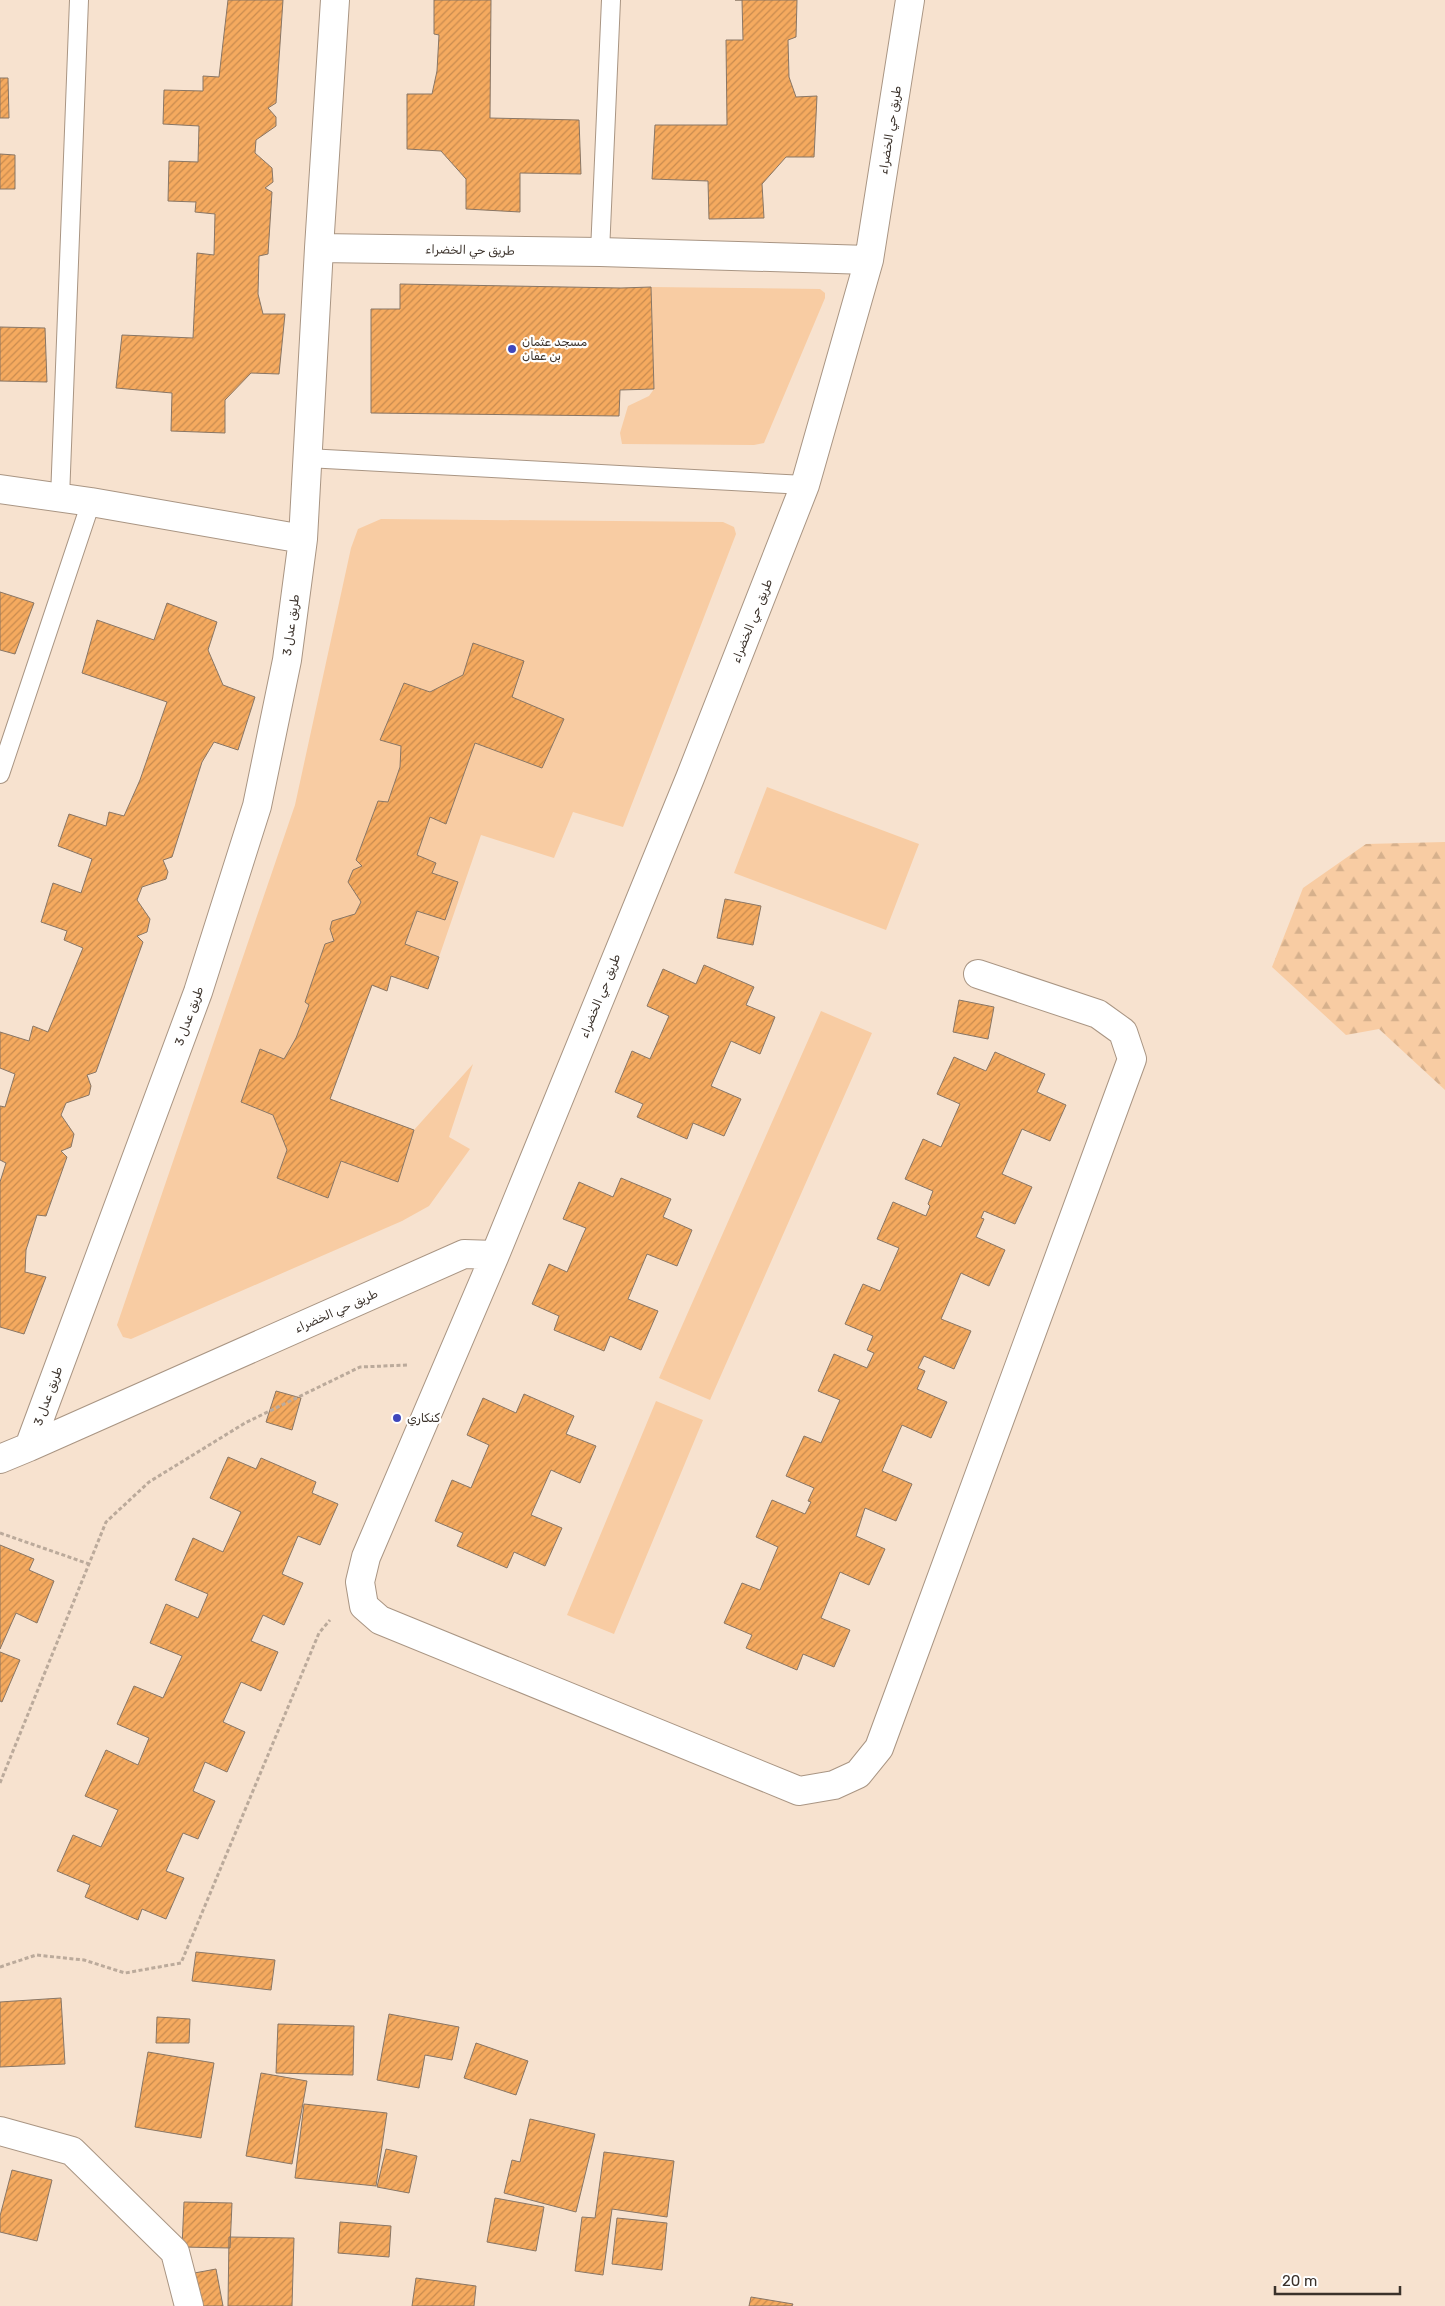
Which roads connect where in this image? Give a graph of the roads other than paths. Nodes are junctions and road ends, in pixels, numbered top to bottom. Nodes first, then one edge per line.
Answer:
1 (79, 0) edge
2 (335, 0) edge
3 (611, 0) edge
4 (910, 0) edge
5 (319, 248) junction
6 (600, 252) junction
7 (869, 260) junction
8 (307, 458) junction
9 (805, 485) junction
10 (0, 489) edge
11 (60, 498) junction
12 (91, 502) junction
13 (303, 539) junction
14 (0, 774) edge
15 (978, 974) dead end
16 (495, 1255) junction
17 (30, 1446) junction
18 (0, 1458) edge
19 (0, 2131) edge
20 (189, 2306) edge

1 - 11 lane
2 - 5 street
3 - 6 lane
4 - 7 street, طريق حي الخضراء
5 - 6 street, طريق حي الخضراء
5 - 8 street, طريق عدل 3
6 - 7 street, طريق حي الخضراء
7 - 9 street, طريق حي الخضراء
8 - 9 lane
8 - 13 street, طريق عدل 3
9 - 16 street, طريق حي الخضراء
10 - 11 street
11 - 12 street
12 - 13 street
12 - 14 lane
13 - 17 street, طريق عدل 3
15 - 16 street
16 - 17 street, طريق حي الخضراء
17 - 18 street
19 - 20 street

